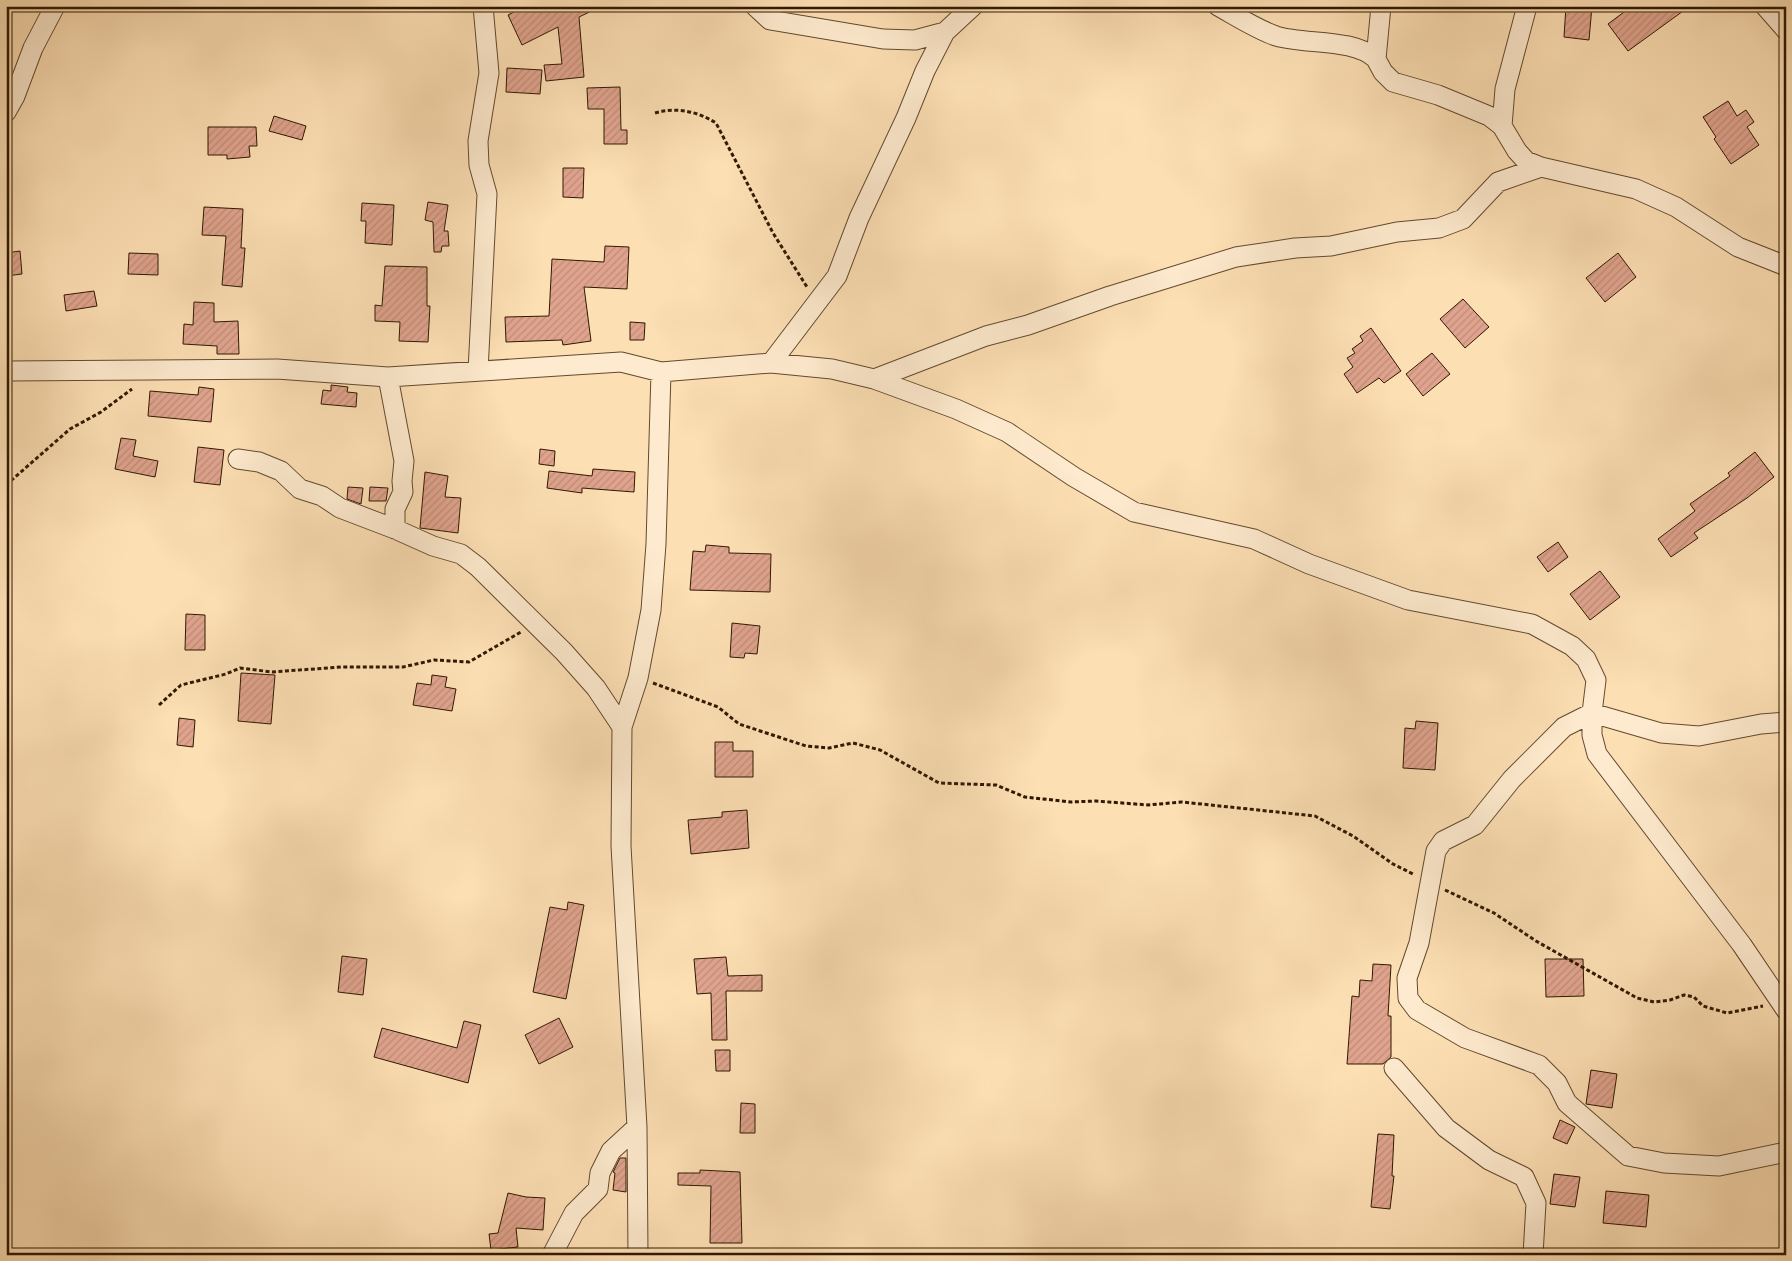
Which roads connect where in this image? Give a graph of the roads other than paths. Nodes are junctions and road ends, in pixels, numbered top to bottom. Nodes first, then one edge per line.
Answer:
1 (55, 6) edge
2 (483, 6) edge
3 (755, 6) edge
4 (973, 6) edge
5 (1218, 6) edge
6 (1381, 6) edge
7 (1527, 6) edge
8 (1765, 6) edge
9 (1786, 30) edge
10 (945, 32) junction
11 (1376, 59) junction
12 (6, 112) edge
13 (1502, 126) junction
14 (1541, 166) junction
15 (1786, 266) edge
16 (770, 363) junction
17 (6, 371) edge
18 (478, 371) junction
19 (661, 372) junction
20 (388, 377) junction
21 (874, 379) junction
22 (238, 459) dead end
23 (395, 529) junction
24 (1592, 713) junction
25 (1786, 722) edge
26 (622, 727) junction
27 (1784, 1006) edge
28 (1394, 1068) dead end
29 (637, 1127) junction
30 (1786, 1152) edge
31 (552, 1255) edge
32 (638, 1255) edge
33 (1533, 1255) edge

1 - 12 street
2 - 18 street
3 - 10 street
4 - 10 street
5 - 11 street
6 - 11 street
7 - 13 street
8 - 9 street
10 - 16 street
11 - 13 street
13 - 14 street
14 - 15 street
14 - 21 street
16 - 19 street
16 - 21 street
17 - 20 street
18 - 19 street
18 - 20 street
19 - 26 street
20 - 23 street
21 - 24 street
22 - 23 street
23 - 26 street
24 - 25 street
24 - 27 street
24 - 30 street
26 - 29 street
28 - 33 street
29 - 31 street
29 - 32 street

